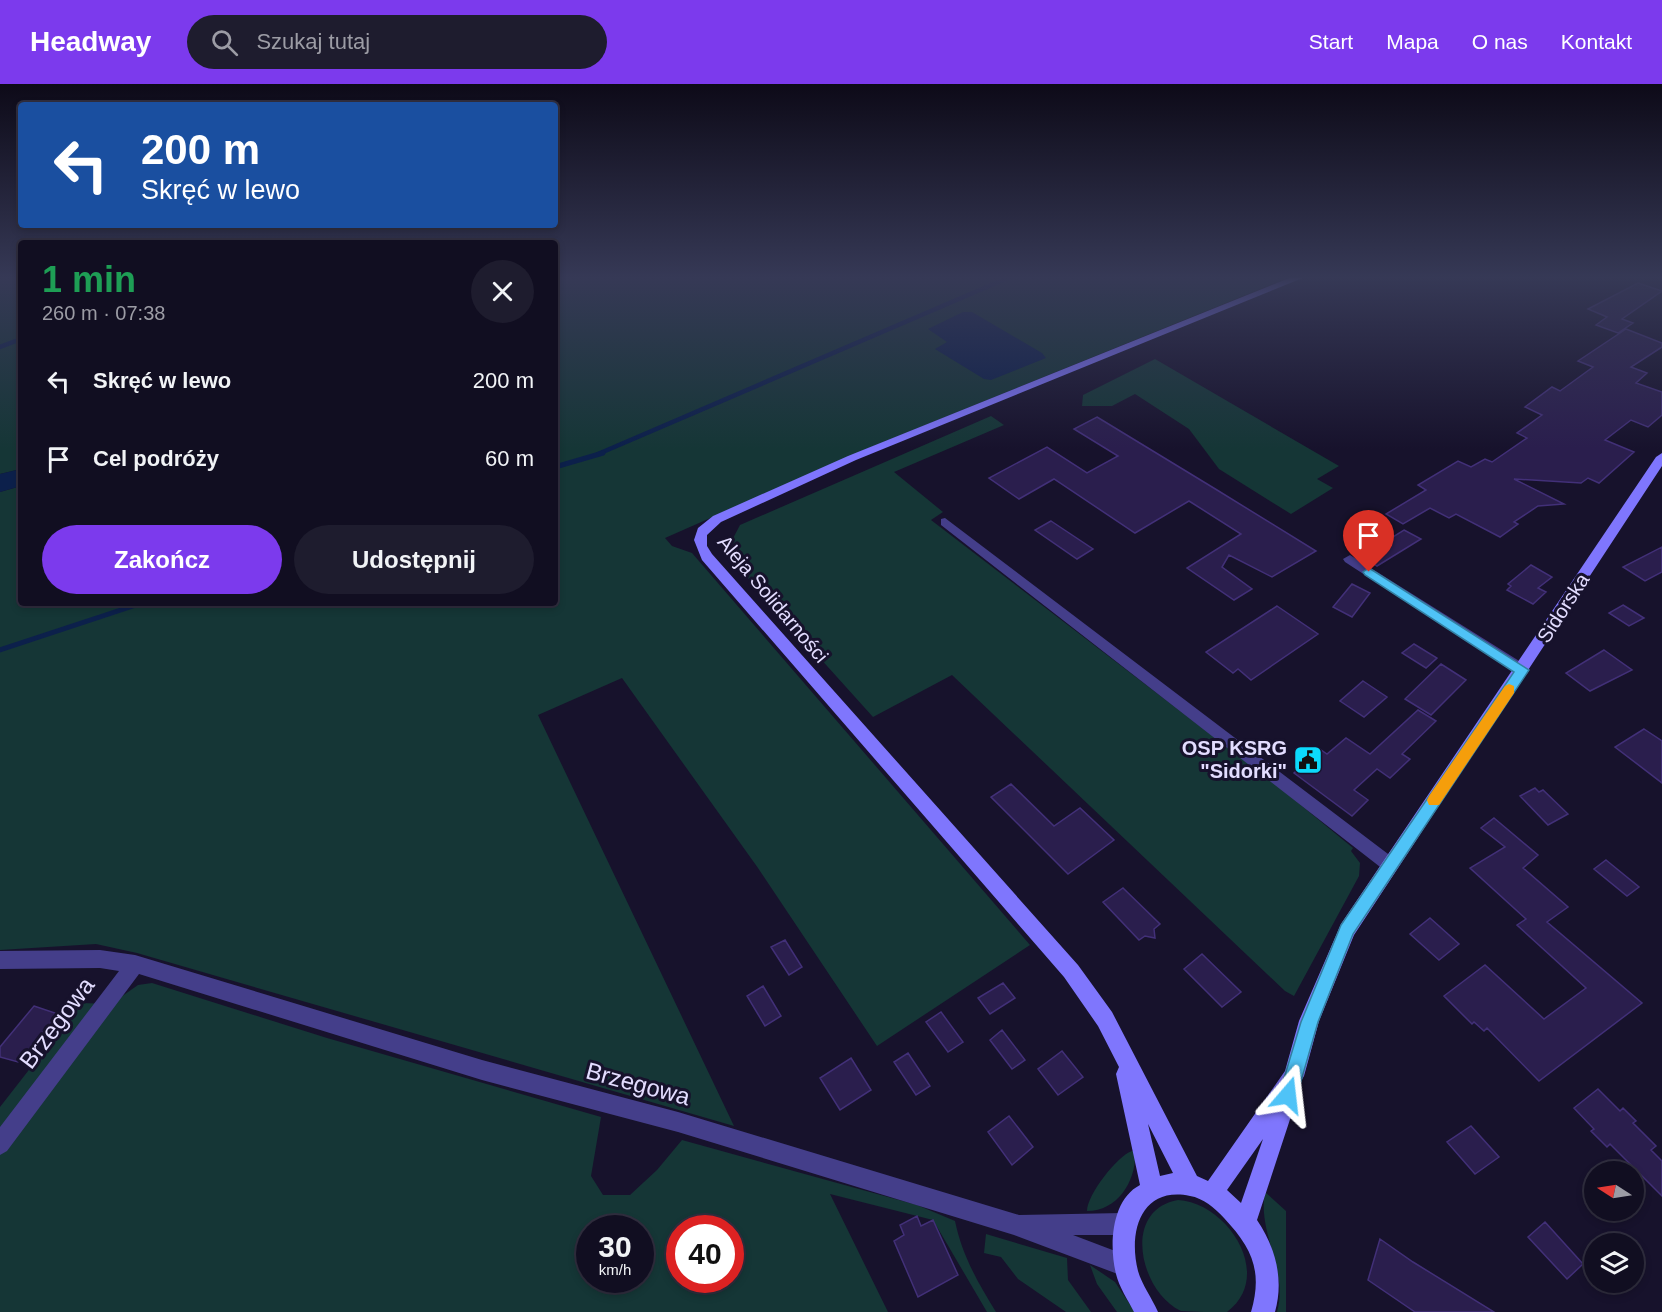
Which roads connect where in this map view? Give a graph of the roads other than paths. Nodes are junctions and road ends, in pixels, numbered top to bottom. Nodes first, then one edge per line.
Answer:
1 (1158, 334) edge
2 (1662, 457) edge
3 (945, 522) dead end
4 (1350, 560) dead end
5 (1522, 670) junction
6 (1390, 865) junction
7 (0, 960) edge
8 (135, 964) junction
9 (1122, 1053) junction
10 (1294, 1076) junction
11 (0, 1144) edge
12 (1189, 1183) junction
13 (1152, 1188) junction
14 (1213, 1192) junction
15 (1245, 1223) junction
16 (1014, 1224) junction
17 (1123, 1224) junction
18 (1123, 1265) junction
19 (1146, 1312) edge
20 (1263, 1312) edge

1 - 9 street, Aleja Solidarności
2 - 5 street, Sidorska
3 - 6 street
4 - 5 street
5 - 6 street, Sidorska
6 - 10 street, Sidorska
7 - 8 street, Brzegowa
8 - 11 street, Brzegowa
8 - 16 street, Brzegowa
9 - 12 street
9 - 13 street
10 - 14 street, Sidorska
10 - 15 street
12 - 13 street
12 - 14 street
13 - 17 street
14 - 15 street
15 - 20 street
16 - 17 street
16 - 18 street, Brzegowa
17 - 18 street
18 - 19 street

